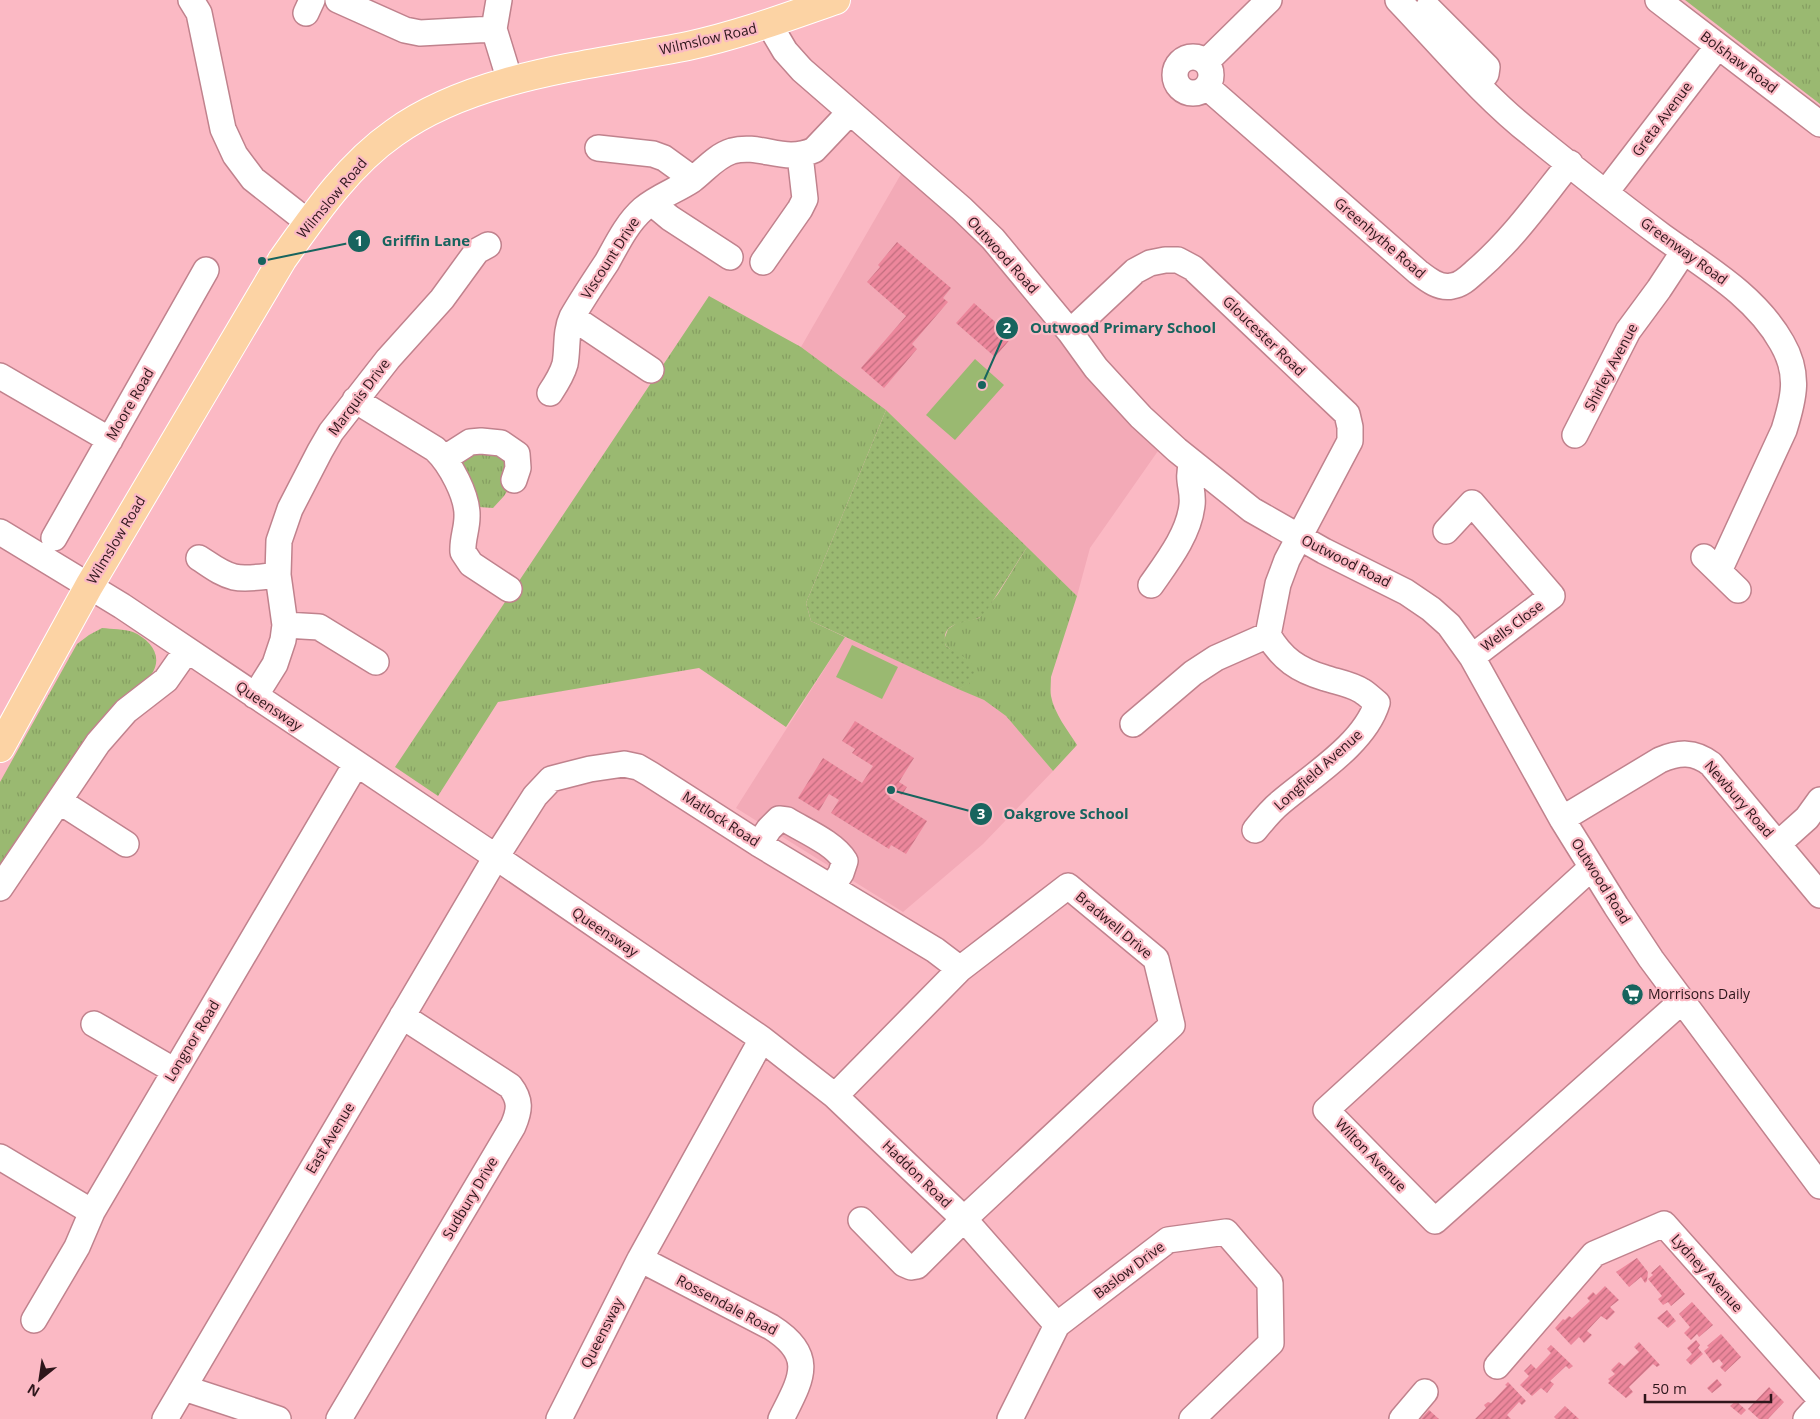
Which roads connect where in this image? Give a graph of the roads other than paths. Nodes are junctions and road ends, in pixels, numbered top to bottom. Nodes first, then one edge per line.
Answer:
1 (191, 0) edge
2 (338, 0) edge
3 (499, 0) edge
4 (836, 0) edge
5 (1269, 0) edge
6 (1398, 0) edge
7 (1421, 0) edge
8 (1658, 0) edge
9 (769, 24) junction
10 (494, 29) junction
11 (1718, 46) junction
12 (1206, 62) junction
13 (510, 80) junction
14 (1478, 83) junction
15 (1207, 88) junction
16 (850, 112) junction
17 (1820, 124) edge
18 (596, 147) dead end
19 (800, 155) junction
20 (1570, 163) junction
21 (693, 179) junction
22 (1606, 192) junction
23 (652, 203) junction
24 (309, 223) junction
25 (488, 245) dead end
26 (1684, 251) junction
27 (730, 256) dead end
28 (763, 262) dead end
29 (206, 270) dead end
30 (572, 317) junction
31 (1070, 332) junction
32 (651, 370) dead end
33 (0, 376) edge
34 (550, 393) dead end
35 (355, 400) junction
36 (1576, 435) dead end
37 (110, 440) junction
38 (445, 458) junction
39 (1192, 463) junction
40 (514, 480) dead end
41 (1446, 531) dead end
42 (0, 532) edge
43 (54, 538) dead end
44 (1299, 538) junction
45 (199, 558) dead end
46 (278, 575) junction
47 (1151, 585) dead end
48 (89, 586) junction
49 (509, 589) dead end
50 (1738, 590) dead end
51 (285, 625) junction
52 (1268, 635) junction
53 (187, 650) junction
54 (1472, 657) junction
55 (377, 663) dead end
56 (255, 696) junction
57 (1133, 724) dead end
58 (0, 748) edge
59 (356, 764) junction
60 (1820, 800) edge
61 (59, 801) junction
62 (1562, 819) junction
63 (1255, 830) dead end
64 (764, 836) junction
65 (1778, 844) junction
66 (126, 845) dead end
67 (496, 857) junction
68 (1591, 868) junction
69 (837, 880) junction
70 (0, 888) edge
71 (1820, 895) edge
72 (960, 970) junction
73 (1682, 1001) junction
74 (402, 1016) junction
75 (95, 1024) dead end
76 (762, 1039) junction
77 (175, 1071) junction
78 (834, 1096) junction
79 (0, 1156) edge
80 (1820, 1186) edge
81 (92, 1212) junction
82 (964, 1219) junction
83 (861, 1220) dead end
84 (640, 1260) junction
85 (34, 1320) dead end
86 (1057, 1325) junction
87 (1497, 1366) dead end
88 (184, 1388) junction
89 (1425, 1392) dead end
90 (1820, 1399) edge
91 (1820, 1404) edge
92 (165, 1419) edge
93 (278, 1419) edge
94 (339, 1419) edge
95 (558, 1419) edge
96 (781, 1419) edge
97 (1010, 1419) edge
98 (1192, 1419) edge
99 (1403, 1419) edge
100 (1806, 1419) edge

1 - 24 street
2 - 10 street
3 - 10 street
4 - 9 main road, Wilmslow Road
5 - 12 street
6 - 14 street, Greenway Road
7 - 14 street
8 - 11 street, Bolshaw Road
9 - 13 main road, Wilmslow Road
9 - 16 street, Outwood Road
10 - 13 street
11 - 17 street, Bolshaw Road
11 - 22 street, Greta Avenue
12 - 15 street
12 - 15 street
13 - 24 main road, Wilmslow Road
14 - 20 street, Greenway Road
15 - 20 street, Greenhythe Road
16 - 19 street
16 - 31 street, Outwood Road
18 - 21 street
19 - 21 street, Viscount Drive
19 - 28 street
20 - 22 street, Greenway Road
21 - 23 street, Viscount Drive
22 - 26 street, Greenway Road
23 - 27 street
23 - 30 street, Viscount Drive
24 - 48 main road, Wilmslow Road
25 - 35 street, Marquis Drive
26 - 36 street, Shirley Avenue
26 - 50 street, Greenway Road
29 - 37 street, Moore Road
30 - 32 street
30 - 34 street, Viscount Drive
31 - 39 street, Outwood Road
31 - 44 street, Gloucester Road
33 - 37 street
35 - 38 street
35 - 46 street, Marquis Drive
37 - 43 street, Moore Road
38 - 40 street
38 - 49 street
39 - 44 street, Outwood Road
39 - 47 street
41 - 54 street, Wells Close
42 - 48 street, Queensway
44 - 52 street
44 - 54 street, Outwood Road
45 - 46 street
46 - 51 street, Marquis Drive
48 - 53 street, Queensway
48 - 58 main road, Wilmslow Road
51 - 55 street
51 - 56 street, Marquis Drive
52 - 57 street
52 - 63 street, Longfield Avenue
53 - 56 street, Queensway
53 - 61 street
54 - 62 street, Outwood Road
56 - 59 street, Queensway
59 - 67 street, Queensway
59 - 77 street, Longnor Road
60 - 65 street
61 - 66 street
61 - 70 street
62 - 65 street, Newbury Road
62 - 68 street, Outwood Road
64 - 67 street, Matlock Road
64 - 69 street, Matlock Road
64 - 69 street
65 - 71 street, Newbury Road
67 - 74 street, East Avenue
67 - 76 street, Queensway
68 - 73 street, Outwood Road
68 - 73 street, Wilton Avenue
69 - 72 street, Matlock Road
72 - 78 street, Bradwell Drive
72 - 82 street, Bradwell Drive
73 - 80 street, Outwood Road
74 - 88 street, East Avenue
74 - 94 street, Sudbury Drive
75 - 77 street
76 - 78 street, Haddon Road
76 - 84 street, Queensway
77 - 81 street, Longnor Road
78 - 82 street, Haddon Road
79 - 81 street
81 - 85 street, Longnor Road
82 - 83 street
82 - 86 street, Haddon Road
84 - 95 street, Queensway
84 - 96 street, Rossendale Road
86 - 97 street, Baslow Drive
86 - 98 street, Baslow Drive
87 - 90 street, Lydney Avenue
88 - 92 street, East Avenue
88 - 93 street
89 - 99 street
91 - 100 street

